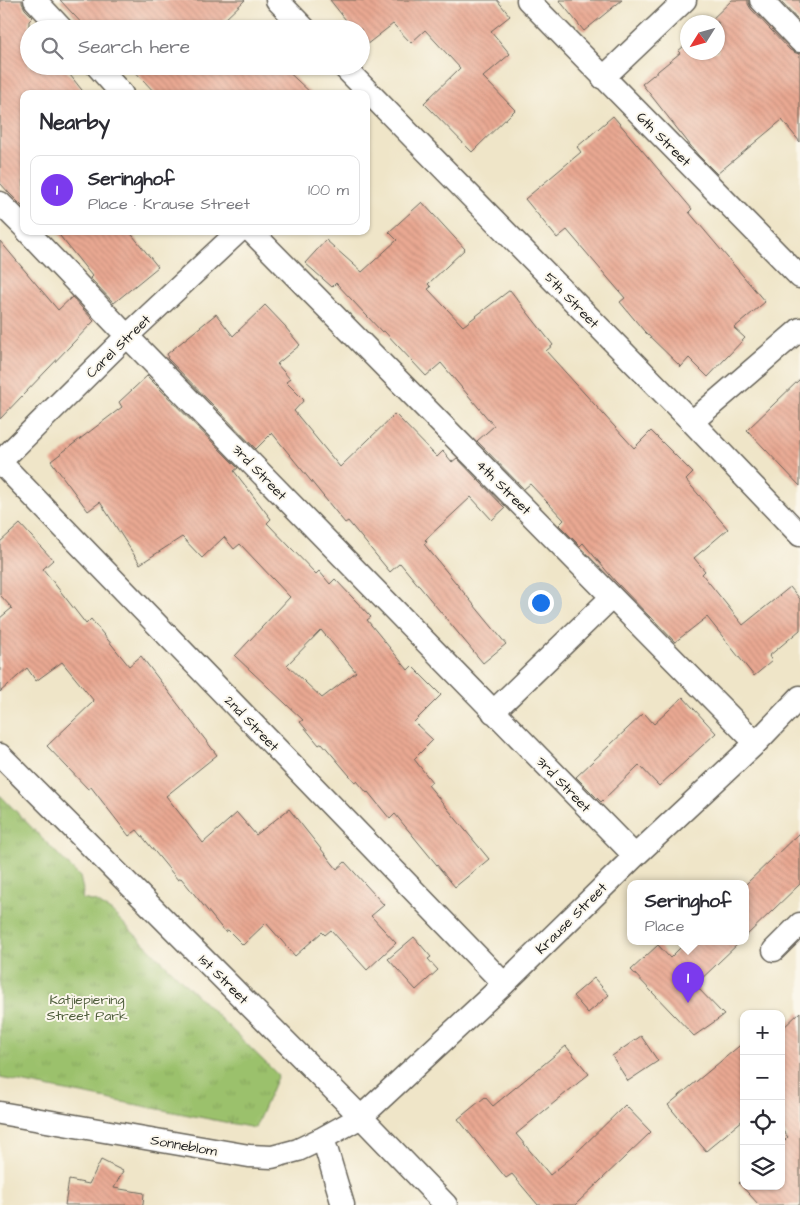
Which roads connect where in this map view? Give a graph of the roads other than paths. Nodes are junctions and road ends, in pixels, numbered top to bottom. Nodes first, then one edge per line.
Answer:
1 (35, 0) edge
2 (277, 0) edge
3 (528, 0) edge
4 (685, 0) edge
5 (761, 0) edge
6 (54, 20) edge
7 (297, 20) edge
8 (800, 41) edge
9 (105, 75) edge
10 (350, 75) edge
11 (604, 78) junction
12 (118, 90) edge
13 (362, 90) edge
14 (370, 100) edge
15 (0, 202) edge
16 (20, 223) edge
17 (32, 235) edge
18 (234, 235) edge
19 (255, 235) edge
20 (800, 276) edge
21 (800, 330) edge
22 (127, 336) junction
23 (692, 422) junction
24 (0, 462) edge
25 (800, 535) edge
26 (612, 597) junction
27 (800, 697) edge
28 (493, 712) junction
29 (756, 744) junction
30 (0, 755) edge
31 (635, 856) junction
32 (800, 924) edge
33 (774, 950) dead end
34 (504, 984) junction
35 (0, 1113) edge
36 (361, 1117) junction
37 (323, 1138) junction
38 (343, 1205) edge
39 (446, 1205) edge

1 - 6 street
2 - 7 street
3 - 11 street, 6th Street
4 - 11 street
5 - 8 street
9 - 12 street
10 - 13 street, 5th Street
11 - 20 street, 6th Street
14 - 23 street, 5th Street
15 - 16 street
17 - 22 street, 3rd Street
18 - 22 street, Carel Street
19 - 26 street, 4th Street
21 - 23 street
22 - 24 street, Carel Street
22 - 28 street, 3rd Street
23 - 25 street, 5th Street
24 - 34 street, 2nd Street
26 - 28 street
26 - 29 street, 4th Street
27 - 29 street, Krause Street
28 - 31 street, 3rd Street
29 - 31 street, Krause Street
30 - 36 street, 1st Street
31 - 34 street, Krause Street
32 - 33 street
34 - 36 street, Krause Street
35 - 37 street, Sonneblom
36 - 37 street, Sonneblom
36 - 39 street, 1st Street
37 - 38 street

